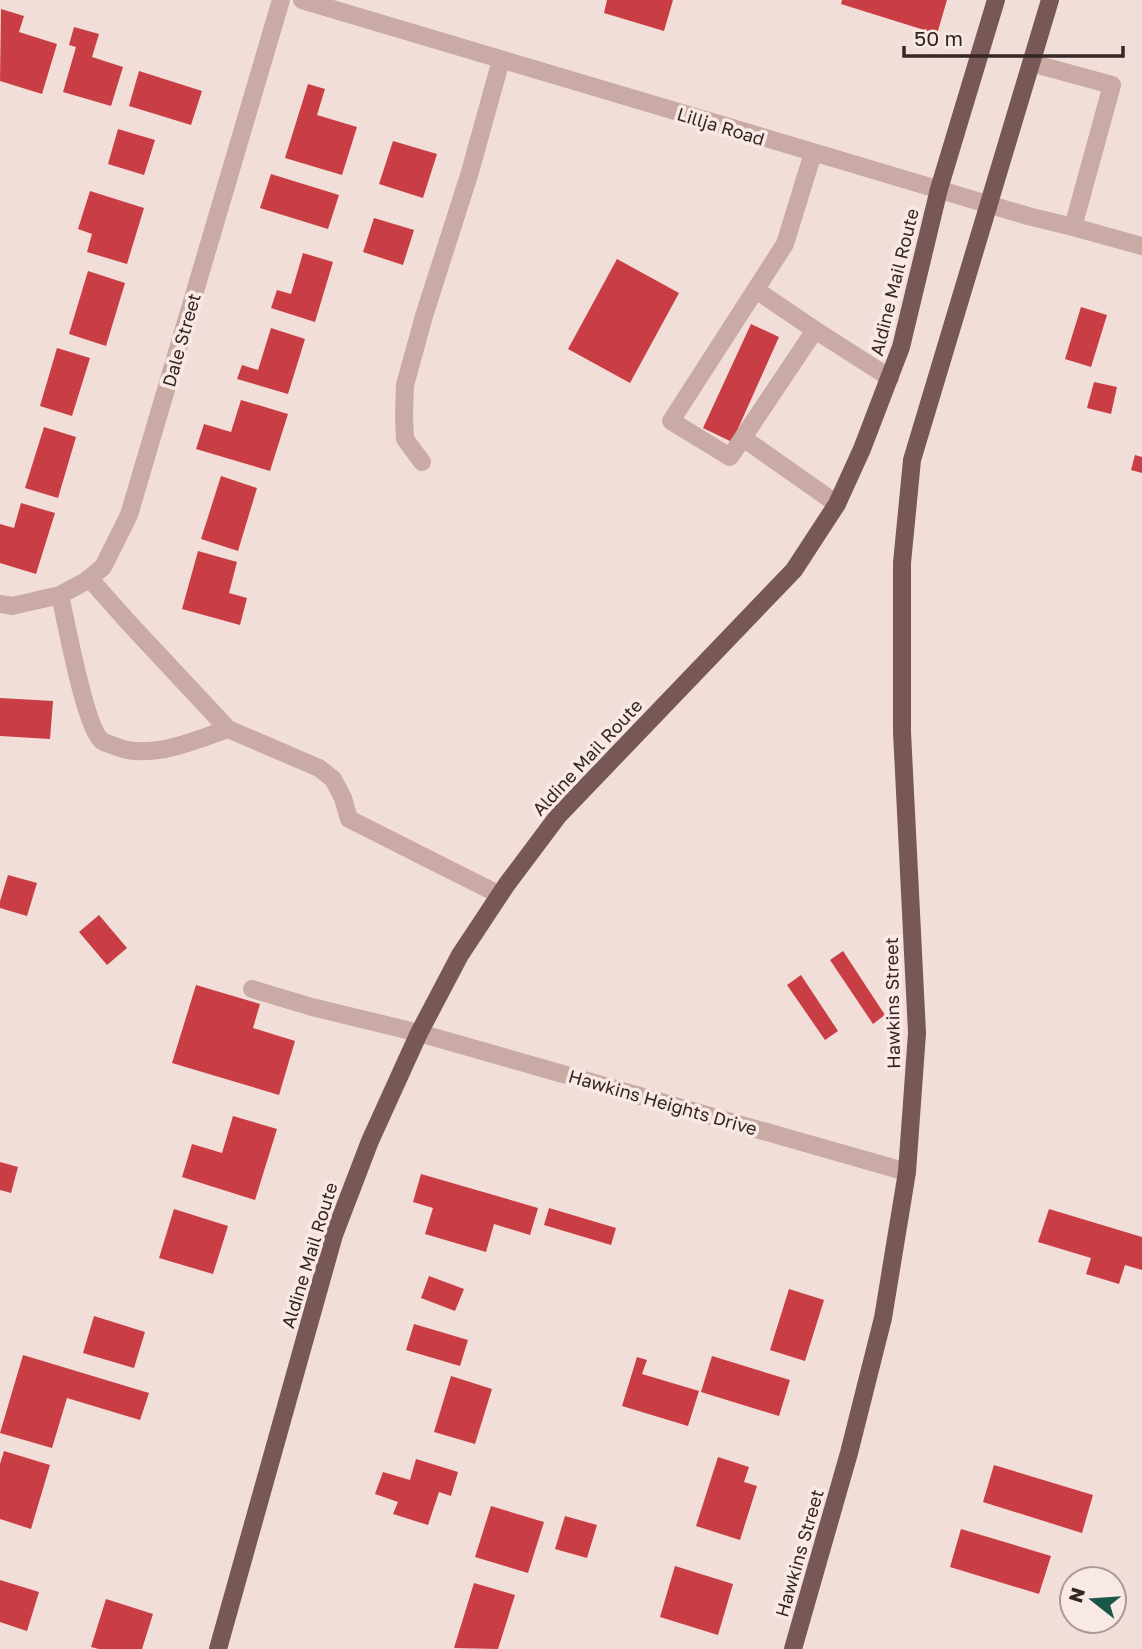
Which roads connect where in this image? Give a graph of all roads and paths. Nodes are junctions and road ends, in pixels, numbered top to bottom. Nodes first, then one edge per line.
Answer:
1 (281, 0) edge
2 (302, 0) edge
3 (996, 0) edge
4 (1050, 0) edge
5 (501, 60) junction
6 (1031, 63) junction
7 (813, 153) junction
8 (939, 189) junction
9 (989, 203) junction
10 (1073, 227) junction
11 (1142, 246) edge
12 (756, 290) junction
13 (814, 330) junction
14 (890, 378) junction
15 (743, 438) junction
16 (422, 462) dead end
17 (837, 504) junction
18 (89, 578) junction
19 (60, 596) junction
20 (0, 604) edge
21 (228, 729) junction
22 (500, 895) junction
23 (252, 989) dead end
24 (419, 1033) junction
25 (907, 1172) junction
26 (218, 1649) edge
27 (793, 1649) edge

1 - 18 street, Dale Street
2 - 5 street, Lillja Road
3 - 8 main road, Aldine Mail Route
4 - 6 main road
5 - 7 street, Lillja Road
5 - 16 street
6 - 9 main road
6 - 10 street
7 - 8 street, Lillja Road
7 - 12 street
8 - 9 street, Lillja Road
8 - 14 main road, Aldine Mail Route
9 - 10 street, Lillja Road
9 - 25 main road, Hawkins Street
10 - 11 street, Lillja Road
12 - 13 street
12 - 15 street
13 - 14 street
13 - 15 street
14 - 17 main road, Aldine Mail Route
15 - 17 street
17 - 22 main road, Aldine Mail Route
18 - 19 street, Dale Street
18 - 21 street
19 - 20 street, Dale Street
19 - 21 street
21 - 22 street
22 - 24 main road, Aldine Mail Route
23 - 24 street, Hawkins Heights Drive
24 - 25 street, Hawkins Heights Drive
24 - 26 main road, Aldine Mail Route
25 - 27 main road, Hawkins Street

